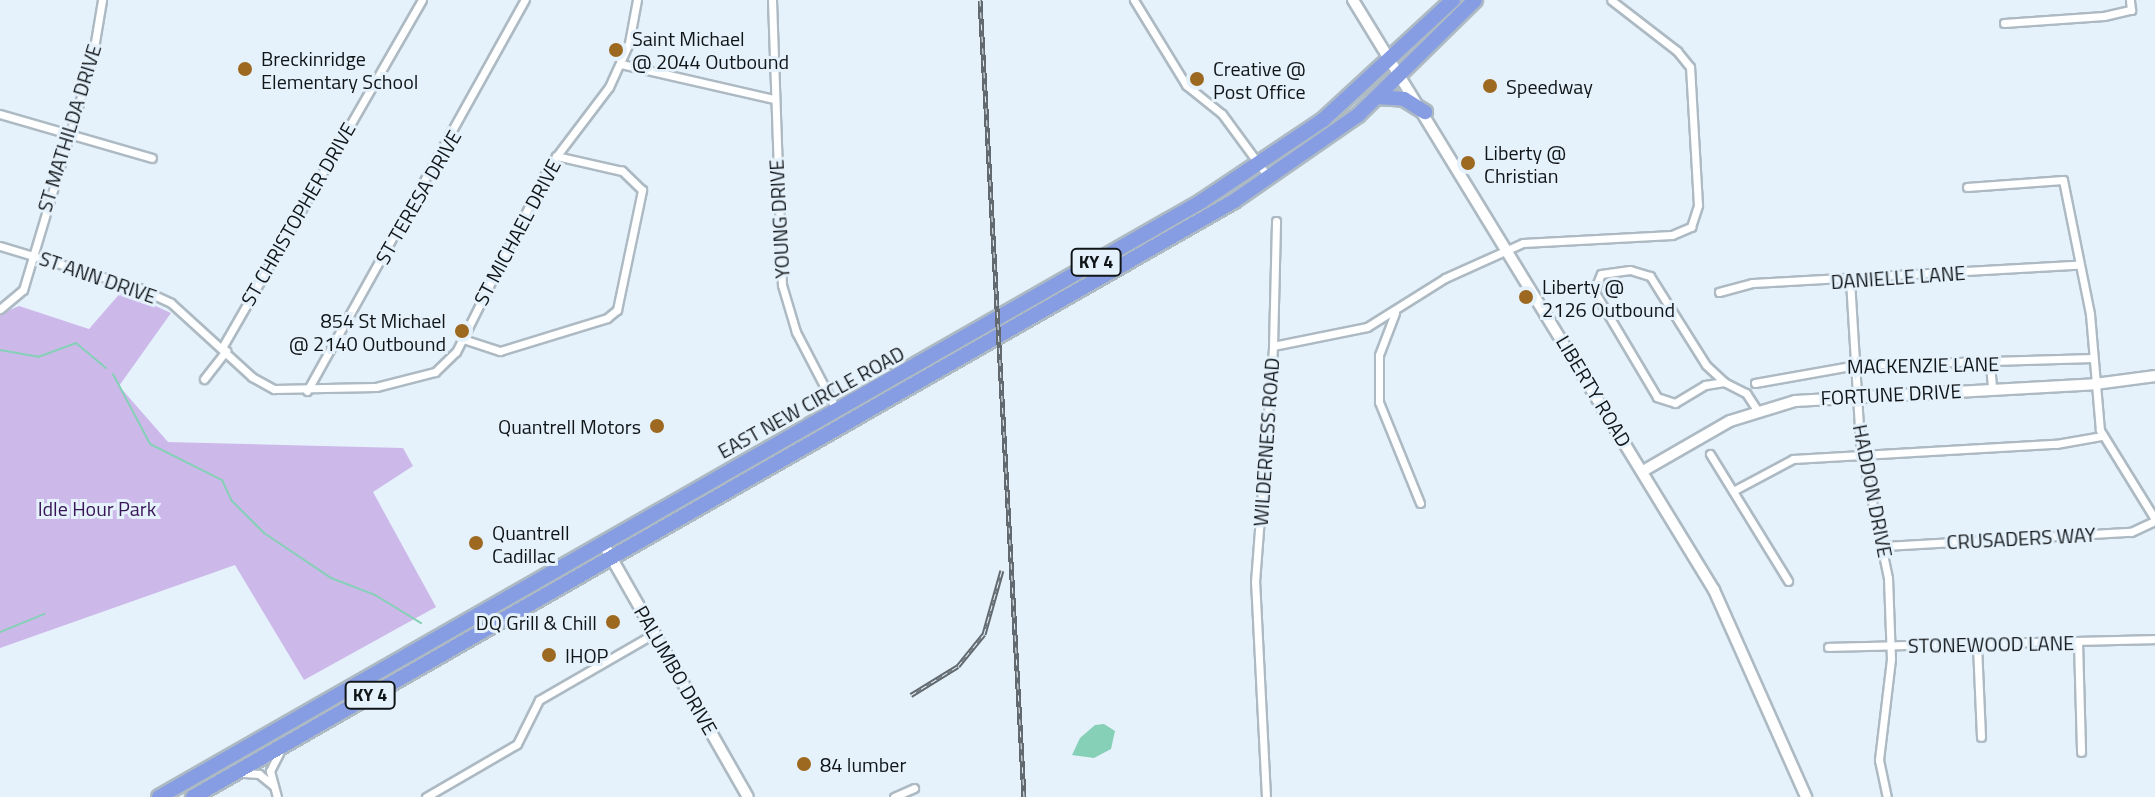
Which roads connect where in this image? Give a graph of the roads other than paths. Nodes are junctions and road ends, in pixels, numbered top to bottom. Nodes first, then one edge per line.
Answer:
1 (102, 0) edge
2 (422, 0) edge
3 (525, 0) edge
4 (637, 0) edge
5 (772, 0) edge
6 (1134, 0) edge
7 (1353, 0) edge
8 (1453, 0) edge
9 (1475, 0) edge
10 (1611, 0) edge
11 (2130, 0) edge
12 (2004, 23) dead end
13 (1390, 61) junction
14 (621, 64) junction
15 (1402, 76) junction
16 (1377, 97) junction
17 (774, 99) junction
18 (1425, 112) junction
19 (0, 114) edge
20 (68, 134) junction
21 (556, 156) junction
22 (152, 158) dead end
23 (1259, 165) junction
24 (1270, 179) junction
25 (1967, 187) dead end
26 (1276, 221) dead end
27 (0, 246) edge
28 (1510, 250) junction
29 (31, 254) junction
30 (2078, 265) junction
31 (1850, 280) junction
32 (1719, 292) dead end
33 (0, 309) edge
34 (1396, 312) junction
35 (463, 339) junction
36 (1273, 346) junction
37 (224, 348) junction
38 (2093, 358) junction
39 (1990, 364) junction
40 (1856, 365) junction
41 (2155, 376) edge
42 (204, 379) dead end
43 (1724, 382) junction
44 (1755, 383) dead end
45 (2095, 384) junction
46 (1992, 388) junction
47 (307, 391) junction
48 (1858, 394) junction
49 (1757, 410) junction
50 (837, 411) junction
51 (845, 425) junction
52 (2102, 436) junction
53 (1710, 454) dead end
54 (1862, 455) junction
55 (1643, 471) junction
56 (1733, 491) junction
57 (1420, 503) dead end
58 (2155, 520) edge
59 (603, 543) junction
60 (1885, 546) junction
61 (612, 558) junction
62 (1788, 581) dead end
63 (655, 633) junction
64 (2155, 639) edge
65 (2078, 642) junction
66 (1977, 645) junction
67 (1891, 646) junction
68 (1828, 647) dead end
69 (1981, 737) dead end
70 (288, 742) junction
71 (2081, 752) dead end
72 (233, 774) junction
73 (274, 786) junction
74 (914, 788) dead end
75 (159, 797) edge
76 (193, 797) edge
77 (277, 797) edge
78 (426, 797) edge
79 (748, 797) edge
80 (894, 797) edge
81 (1266, 797) edge
82 (1806, 797) edge
83 (1887, 797) edge

1 - 20 street, ST MATHILDA DRIVE
2 - 37 street, ST CHRISTOPHER DRIVE
3 - 47 street, ST TERESA DRIVE
4 - 14 street, ST MICHAEL DRIVE
5 - 17 street, YOUNG DRIVE
6 - 23 street
7 - 13 main road, LIBERTY ROAD
8 - 13 highway, EAST NEW CIRCLE ROAD / KY 4
9 - 15 highway, EAST NEW CIRCLE ROAD / KY 4
10 - 28 street, WILDERNESS ROAD
11 - 12 street
13 - 15 main road, LIBERTY ROAD
13 - 23 highway, EAST NEW CIRCLE ROAD / KY 4
14 - 17 street
14 - 21 street, ST MICHAEL DRIVE
15 - 16 highway, EAST NEW CIRCLE ROAD / KY 4
15 - 18 main road, LIBERTY ROAD
16 - 18 highway
16 - 24 highway, EAST NEW CIRCLE ROAD / KY 4
17 - 50 street, YOUNG DRIVE
18 - 28 main road, LIBERTY ROAD
19 - 20 street
20 - 22 street
20 - 29 street, ST MATHILDA DRIVE
21 - 35 street, ST MICHAEL DRIVE
21 - 35 street
23 - 24 street
23 - 50 highway, EAST NEW CIRCLE ROAD / KY 4
24 - 51 highway, EAST NEW CIRCLE ROAD / KY 4
25 - 30 street
26 - 36 street
27 - 29 street, ST ANN DRIVE
28 - 34 street, WILDERNESS ROAD
28 - 55 main road, LIBERTY ROAD
29 - 33 street, ST MATHILDA DRIVE
29 - 37 street, ST ANN DRIVE
30 - 31 street, DANIELLE LANE
30 - 38 street
31 - 32 street, DANIELLE LANE
31 - 40 street, HADDON DRIVE
34 - 36 street, WILDERNESS ROAD
34 - 57 street
35 - 47 street, ST ANN DRIVE
36 - 81 street, WILDERNESS ROAD
37 - 42 street
37 - 47 street, ST ANN DRIVE
38 - 39 street, MACKENZIE LANE
38 - 45 street
39 - 40 street, MACKENZIE LANE
39 - 46 street
40 - 44 street, MACKENZIE LANE
40 - 48 street, HADDON DRIVE
41 - 45 main road, FORTUNE DRIVE
43 - 43 street
43 - 49 street
45 - 46 main road, FORTUNE DRIVE
45 - 52 street
46 - 48 main road, FORTUNE DRIVE
48 - 49 main road, FORTUNE DRIVE
48 - 54 street, HADDON DRIVE
49 - 55 main road, FORTUNE DRIVE
50 - 51 street, YOUNG DRIVE
50 - 59 highway, EAST NEW CIRCLE ROAD / KY 4
51 - 61 highway, EAST NEW CIRCLE ROAD / KY 4
52 - 54 street
52 - 58 street
53 - 56 street
54 - 56 street
54 - 60 street, HADDON DRIVE
55 - 82 main road, LIBERTY ROAD
56 - 62 street
58 - 60 street, CRUSADERS WAY
59 - 61 main road, PALUMBO DRIVE
59 - 75 highway, EAST NEW CIRCLE ROAD / KY 4
60 - 67 street, HADDON DRIVE
61 - 63 main road, PALUMBO DRIVE
61 - 70 highway, EAST NEW CIRCLE ROAD / KY 4
63 - 78 street
63 - 79 main road, PALUMBO DRIVE
64 - 65 street, STONEWOOD LANE
65 - 66 street, STONEWOOD LANE
65 - 71 street
66 - 67 street, STONEWOOD LANE
66 - 69 street
67 - 68 street, STONEWOOD LANE
67 - 83 street, HADDON DRIVE
70 - 72 highway, EAST NEW CIRCLE ROAD / KY 4
70 - 73 street
72 - 73 street
72 - 76 highway, EAST NEW CIRCLE ROAD / KY 4
73 - 77 street
74 - 80 street

